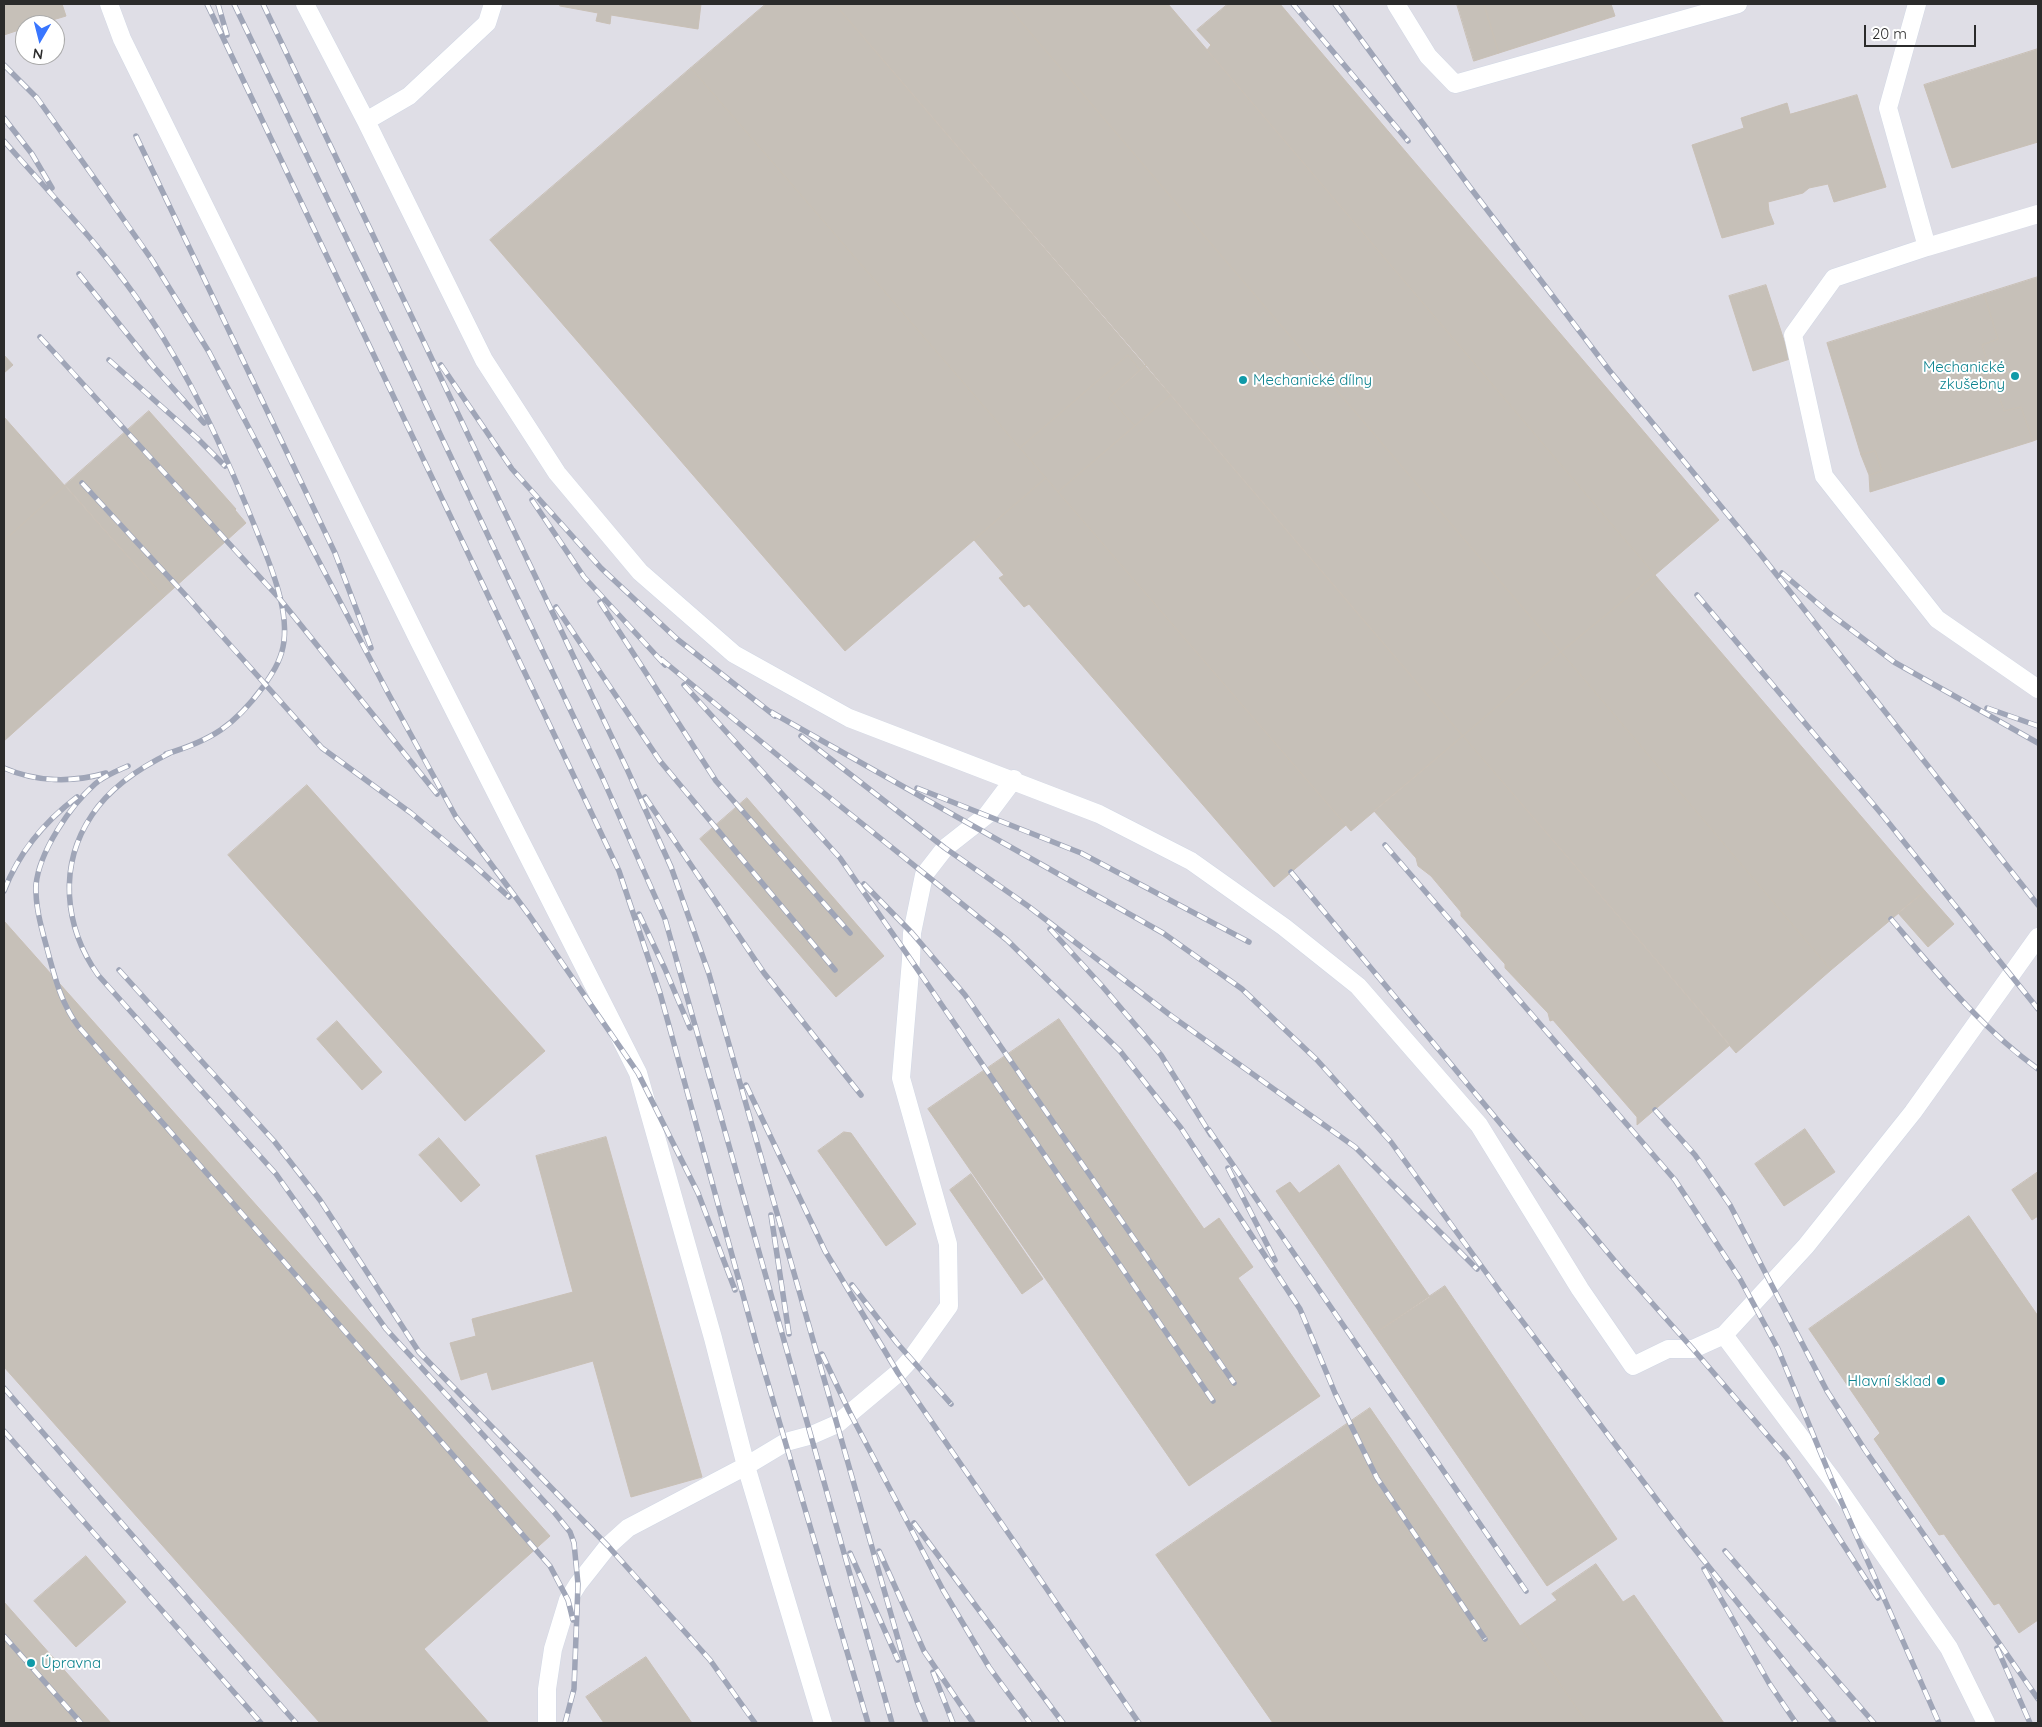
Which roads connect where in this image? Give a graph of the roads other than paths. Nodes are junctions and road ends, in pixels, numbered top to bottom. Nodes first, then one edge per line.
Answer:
1 (109, 4) edge
2 (304, 4) edge
3 (493, 4) edge
4 (1396, 4) edge
5 (1738, 4) edge
6 (1917, 4) edge
7 (366, 121) junction
8 (2038, 214) edge
9 (1927, 247) junction
10 (2038, 689) edge
11 (1014, 780) junction
12 (2038, 937) edge
13 (1724, 1335) junction
14 (746, 1466) junction
15 (547, 1723) edge
16 (823, 1723) edge
17 (1986, 1723) edge

1 - 14 lane
2 - 7 lane
3 - 7 lane
4 - 5 lane
6 - 9 lane
7 - 11 lane
8 - 9 lane
9 - 10 lane
11 - 13 lane
11 - 14 lane
12 - 13 lane
13 - 17 lane
14 - 15 lane
14 - 16 lane

